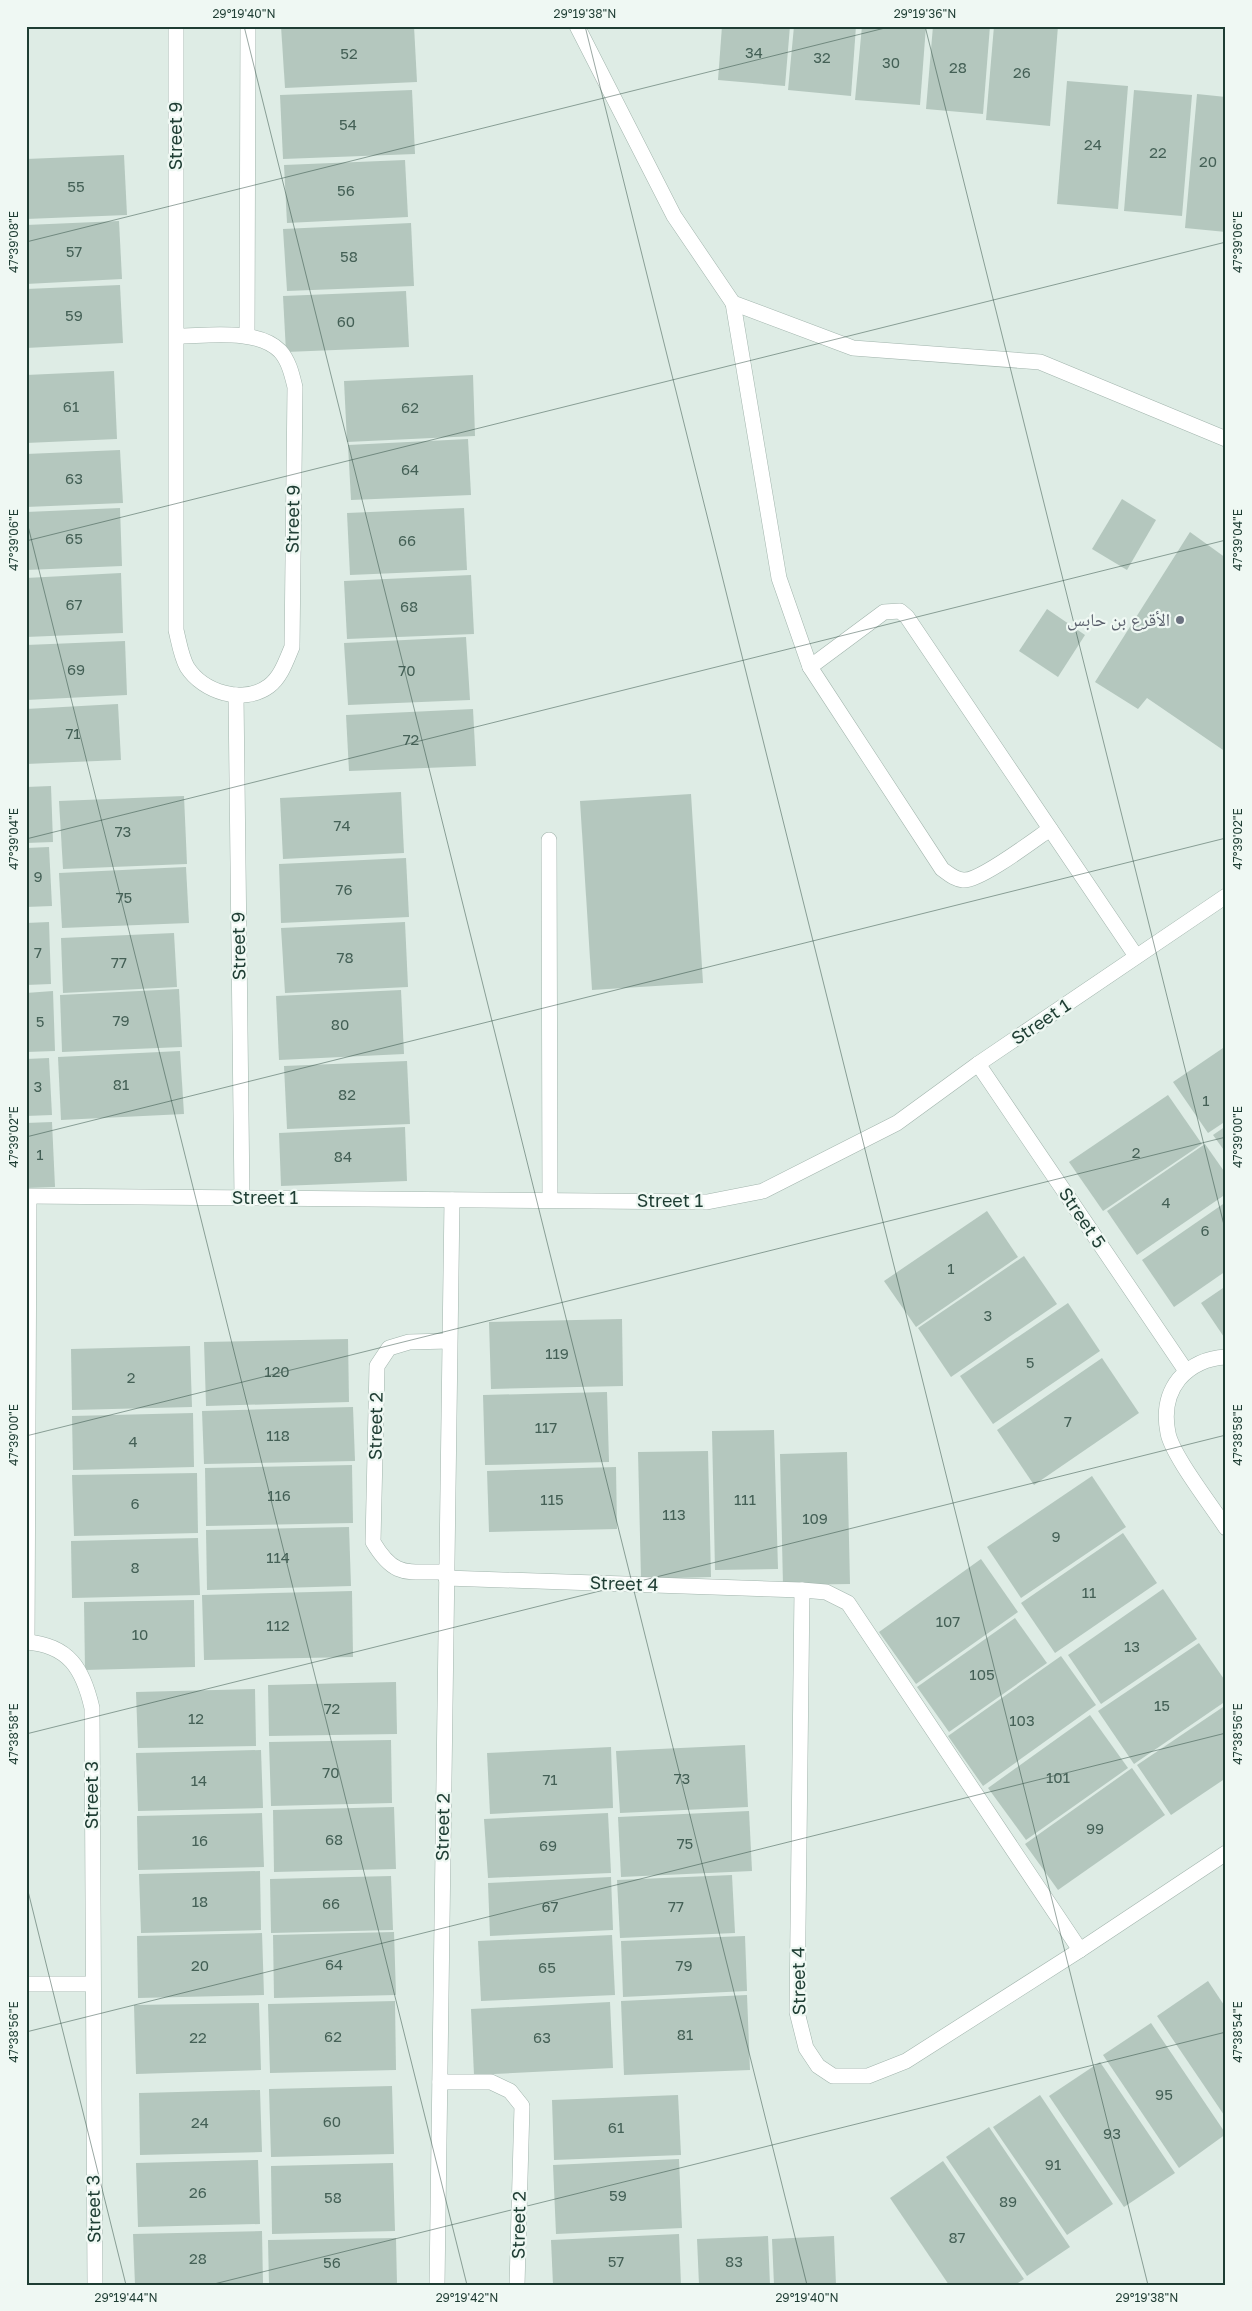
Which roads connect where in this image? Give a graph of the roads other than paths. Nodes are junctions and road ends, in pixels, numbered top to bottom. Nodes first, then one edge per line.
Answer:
1 (176, 26) edge
2 (248, 26) edge
3 (577, 26) edge
4 (733, 303) junction
5 (176, 336) junction
6 (247, 336) junction
7 (1226, 439) edge
8 (810, 667) junction
9 (236, 695) junction
10 (1050, 829) junction
11 (549, 840) dead end
12 (1226, 896) edge
13 (1136, 956) junction
14 (978, 1064) junction
15 (28, 1196) edge
16 (242, 1198) junction
17 (452, 1200) junction
18 (550, 1200) junction
19 (449, 1341) junction
20 (1226, 1357) edge
21 (1186, 1371) junction
22 (1226, 1528) edge
23 (446, 1575) junction
24 (802, 1590) junction
25 (27, 1642) edge
26 (1226, 1853) edge
27 (1080, 1950) junction
28 (26, 1984) edge
29 (92, 1984) junction
30 (440, 2082) junction
31 (94, 2285) edge
32 (437, 2285) edge
33 (517, 2285) edge

1 - 5 street, Street 9
2 - 6 street
3 - 4 street
4 - 7 street
4 - 8 street
5 - 6 street, Street 9
5 - 9 street, Street 9
6 - 9 street, Street 9
8 - 10 street
8 - 10 street
9 - 16 street, Street 9
10 - 13 street
11 - 18 street
12 - 13 street, Street 1
13 - 14 street, Street 1
14 - 18 street, Street 1
14 - 21 street, Street 5
15 - 16 street, Street 1
15 - 25 street, Street 3
16 - 17 street, Street 1
17 - 18 street, Street 1
17 - 19 street, Street 2
19 - 23 street, Street 2
19 - 23 street, Street 2
20 - 21 street
21 - 22 street
23 - 24 street, Street 4
23 - 30 street, Street 2
24 - 27 street, Street 4
24 - 27 street, Street 4
25 - 29 street, Street 3
26 - 27 street, Street 4
28 - 29 street
29 - 31 street, Street 3
30 - 32 street, Street 2
30 - 33 street, Street 2

